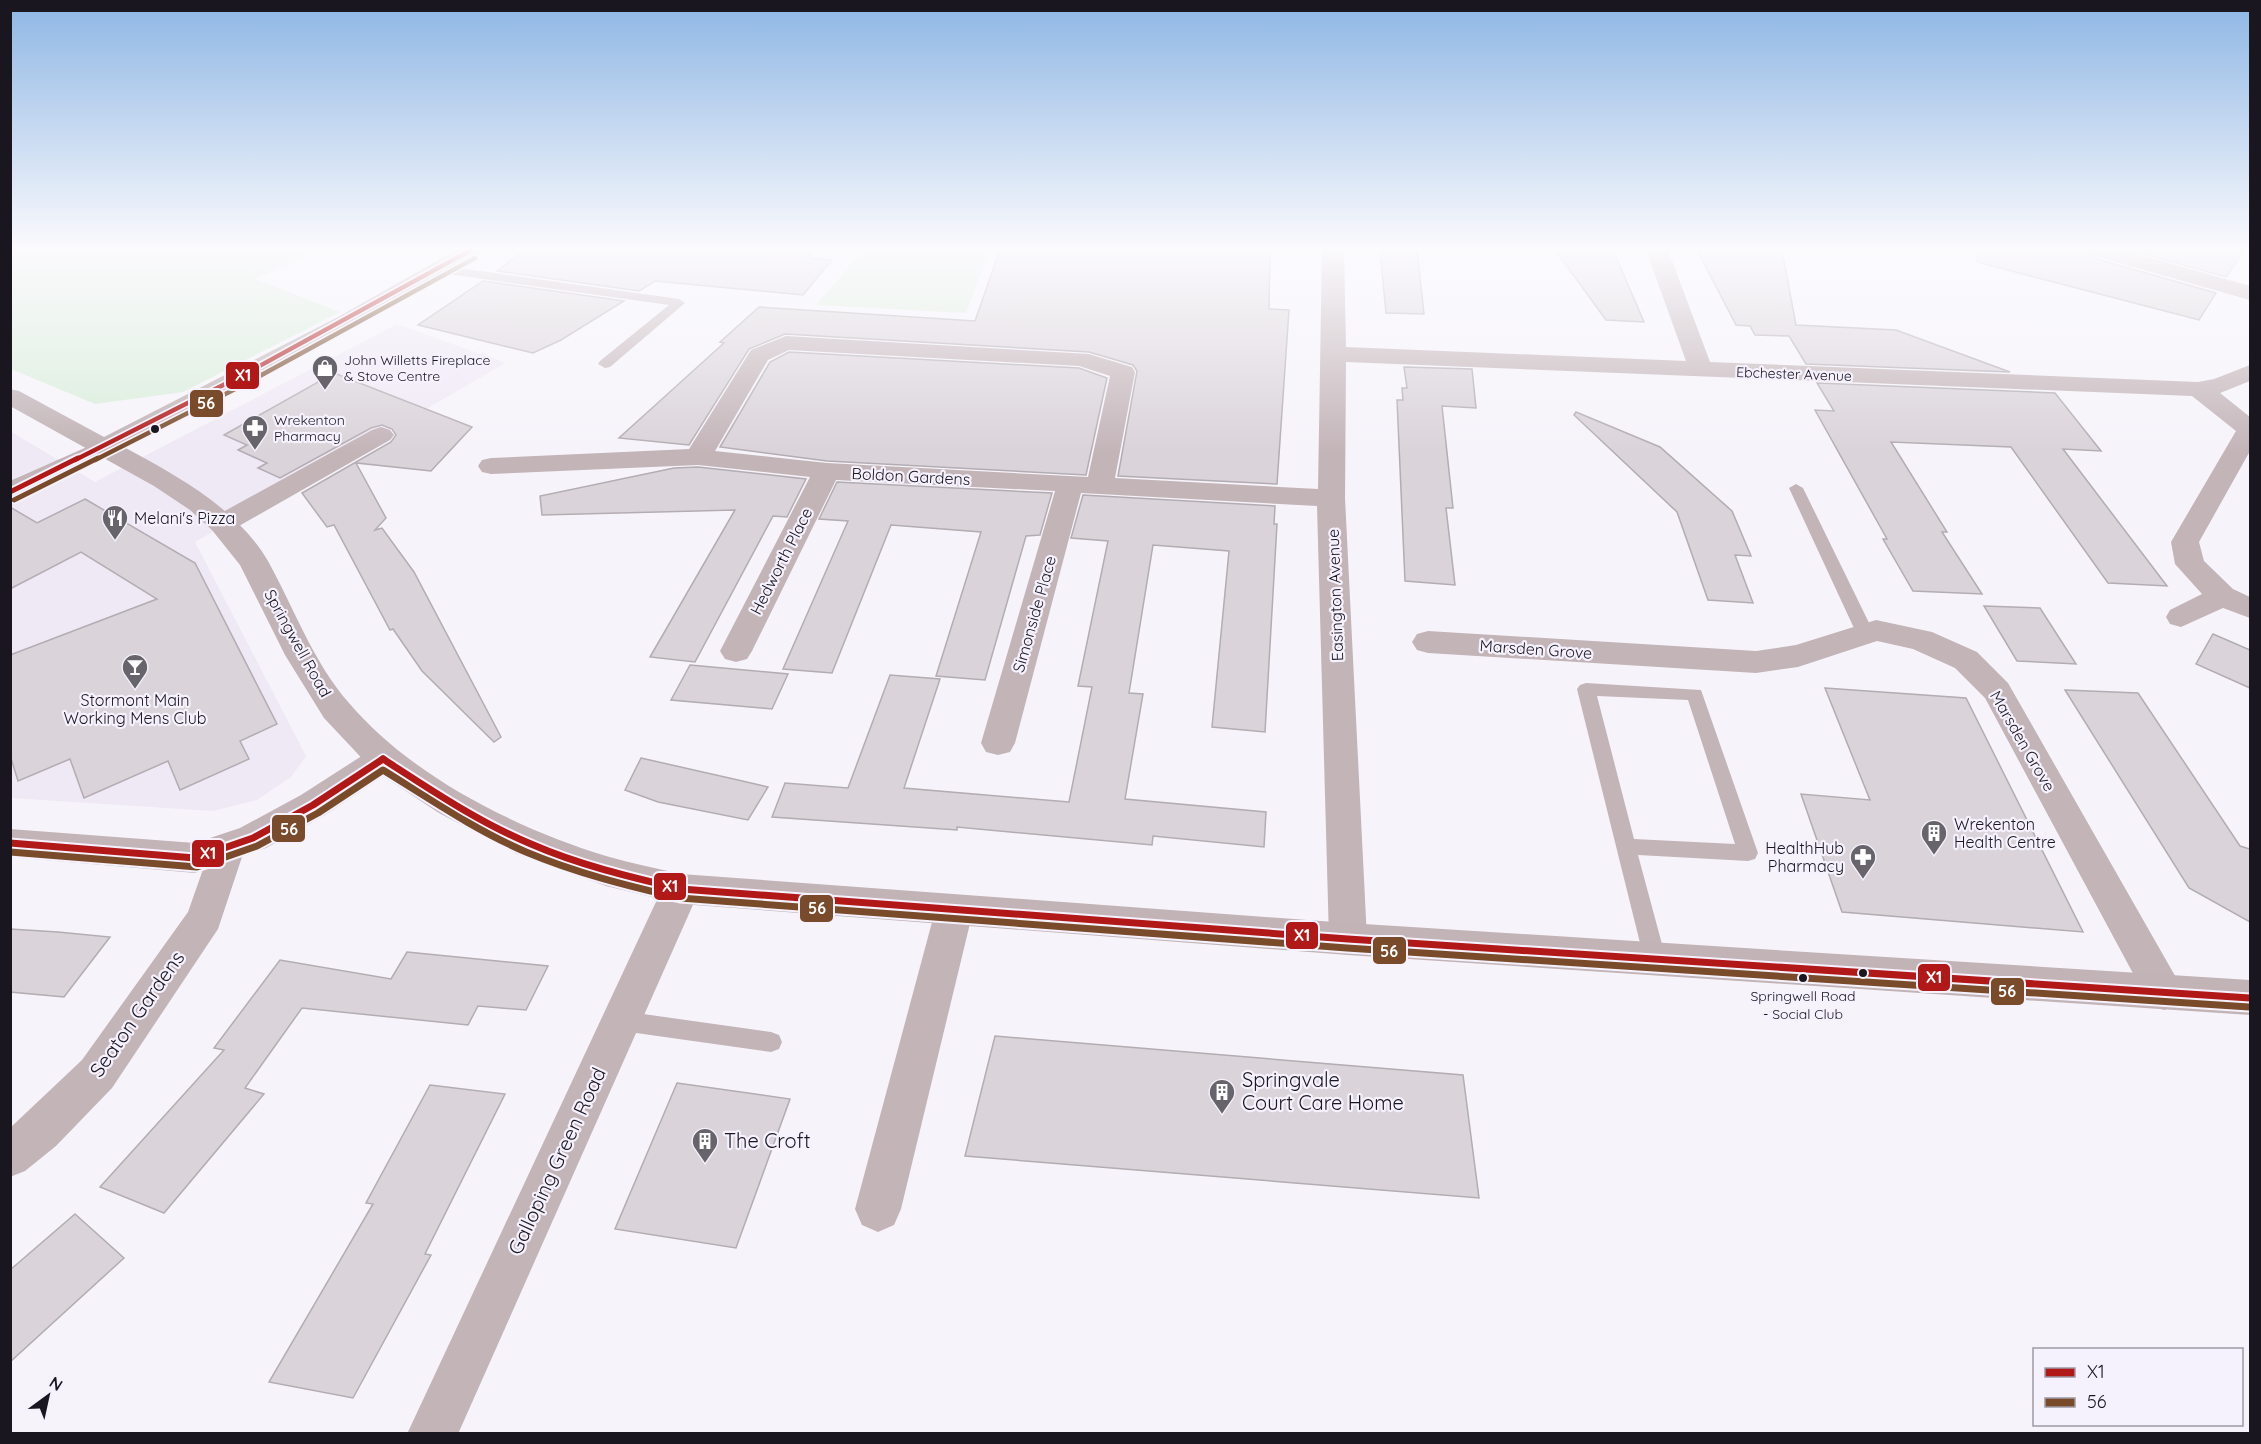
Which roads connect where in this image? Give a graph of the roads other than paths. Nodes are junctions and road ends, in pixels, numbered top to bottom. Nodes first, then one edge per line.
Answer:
1 (353, 317) edge
2 (662, 317) edge
3 (1334, 317) edge
4 (1682, 317) edge
5 (1334, 354) junction
6 (605, 364) dead end
7 (1701, 369) junction
8 (2250, 372) edge
9 (2199, 389) junction
10 (10, 396) edge
11 (2250, 429) edge
12 (381, 435) dead end
13 (105, 447) junction
14 (698, 457) junction
15 (491, 466) dead end
16 (827, 471) junction
17 (1070, 484) junction
18 (1100, 486) junction
19 (1796, 488) dead end
20 (10, 492) edge
21 (1331, 498) junction
22 (222, 524) junction
23 (2222, 596) junction
24 (2250, 608) edge
25 (2181, 617) dead end
26 (1866, 633) junction
27 (1428, 642) dead end
28 (736, 651) dead end
29 (998, 743) dead end
30 (383, 759) junction
31 (10, 843) edge
32 (1626, 846) junction
33 (227, 848) junction
34 (681, 889) junction
35 (954, 911) junction
36 (1348, 939) junction
37 (1654, 960) junction
38 (2164, 993) junction
39 (2250, 998) edge
40 (622, 1021) junction
41 (771, 1042) dead end
42 (10, 1156) edge
43 (878, 1209) dead end
44 (432, 1434) edge

1 - 13 main road
2 - 6 lane
3 - 5 street, Easington Avenue
4 - 7 street
5 - 7 street, Ebchester Avenue
5 - 21 street, Easington Avenue
7 - 9 street, Ebchester Avenue
8 - 9 street, Ebchester Avenue
9 - 11 street
10 - 13 main road, Springwell Road
11 - 23 street
12 - 22 street
13 - 20 street
13 - 22 main road, Springwell Road
14 - 15 street, Boldon Gardens
14 - 16 street, Boldon Gardens
14 - 18 street
16 - 17 street, Boldon Gardens
16 - 28 street, Hedworth Place
17 - 18 street, Boldon Gardens
17 - 29 street, Simonside Place
18 - 21 street, Boldon Gardens
19 - 26 lane
21 - 36 street, Easington Avenue
22 - 30 main road, Springwell Road
23 - 24 street
23 - 25 street
26 - 27 street, Marsden Grove
26 - 38 street, Marsden Grove
30 - 33 street
30 - 34 main road, Springwell Road
31 - 33 street
32 - 32 lane
32 - 37 lane
33 - 42 street, Seaton Gardens
34 - 35 main road, Springwell Road
34 - 40 street, Galloping Green Road
35 - 36 main road, Springwell Road
35 - 43 street
36 - 37 main road, Springwell Road
37 - 38 main road, Springwell Road
38 - 39 main road, Springwell Road
40 - 41 lane
40 - 44 street, Galloping Green Road

